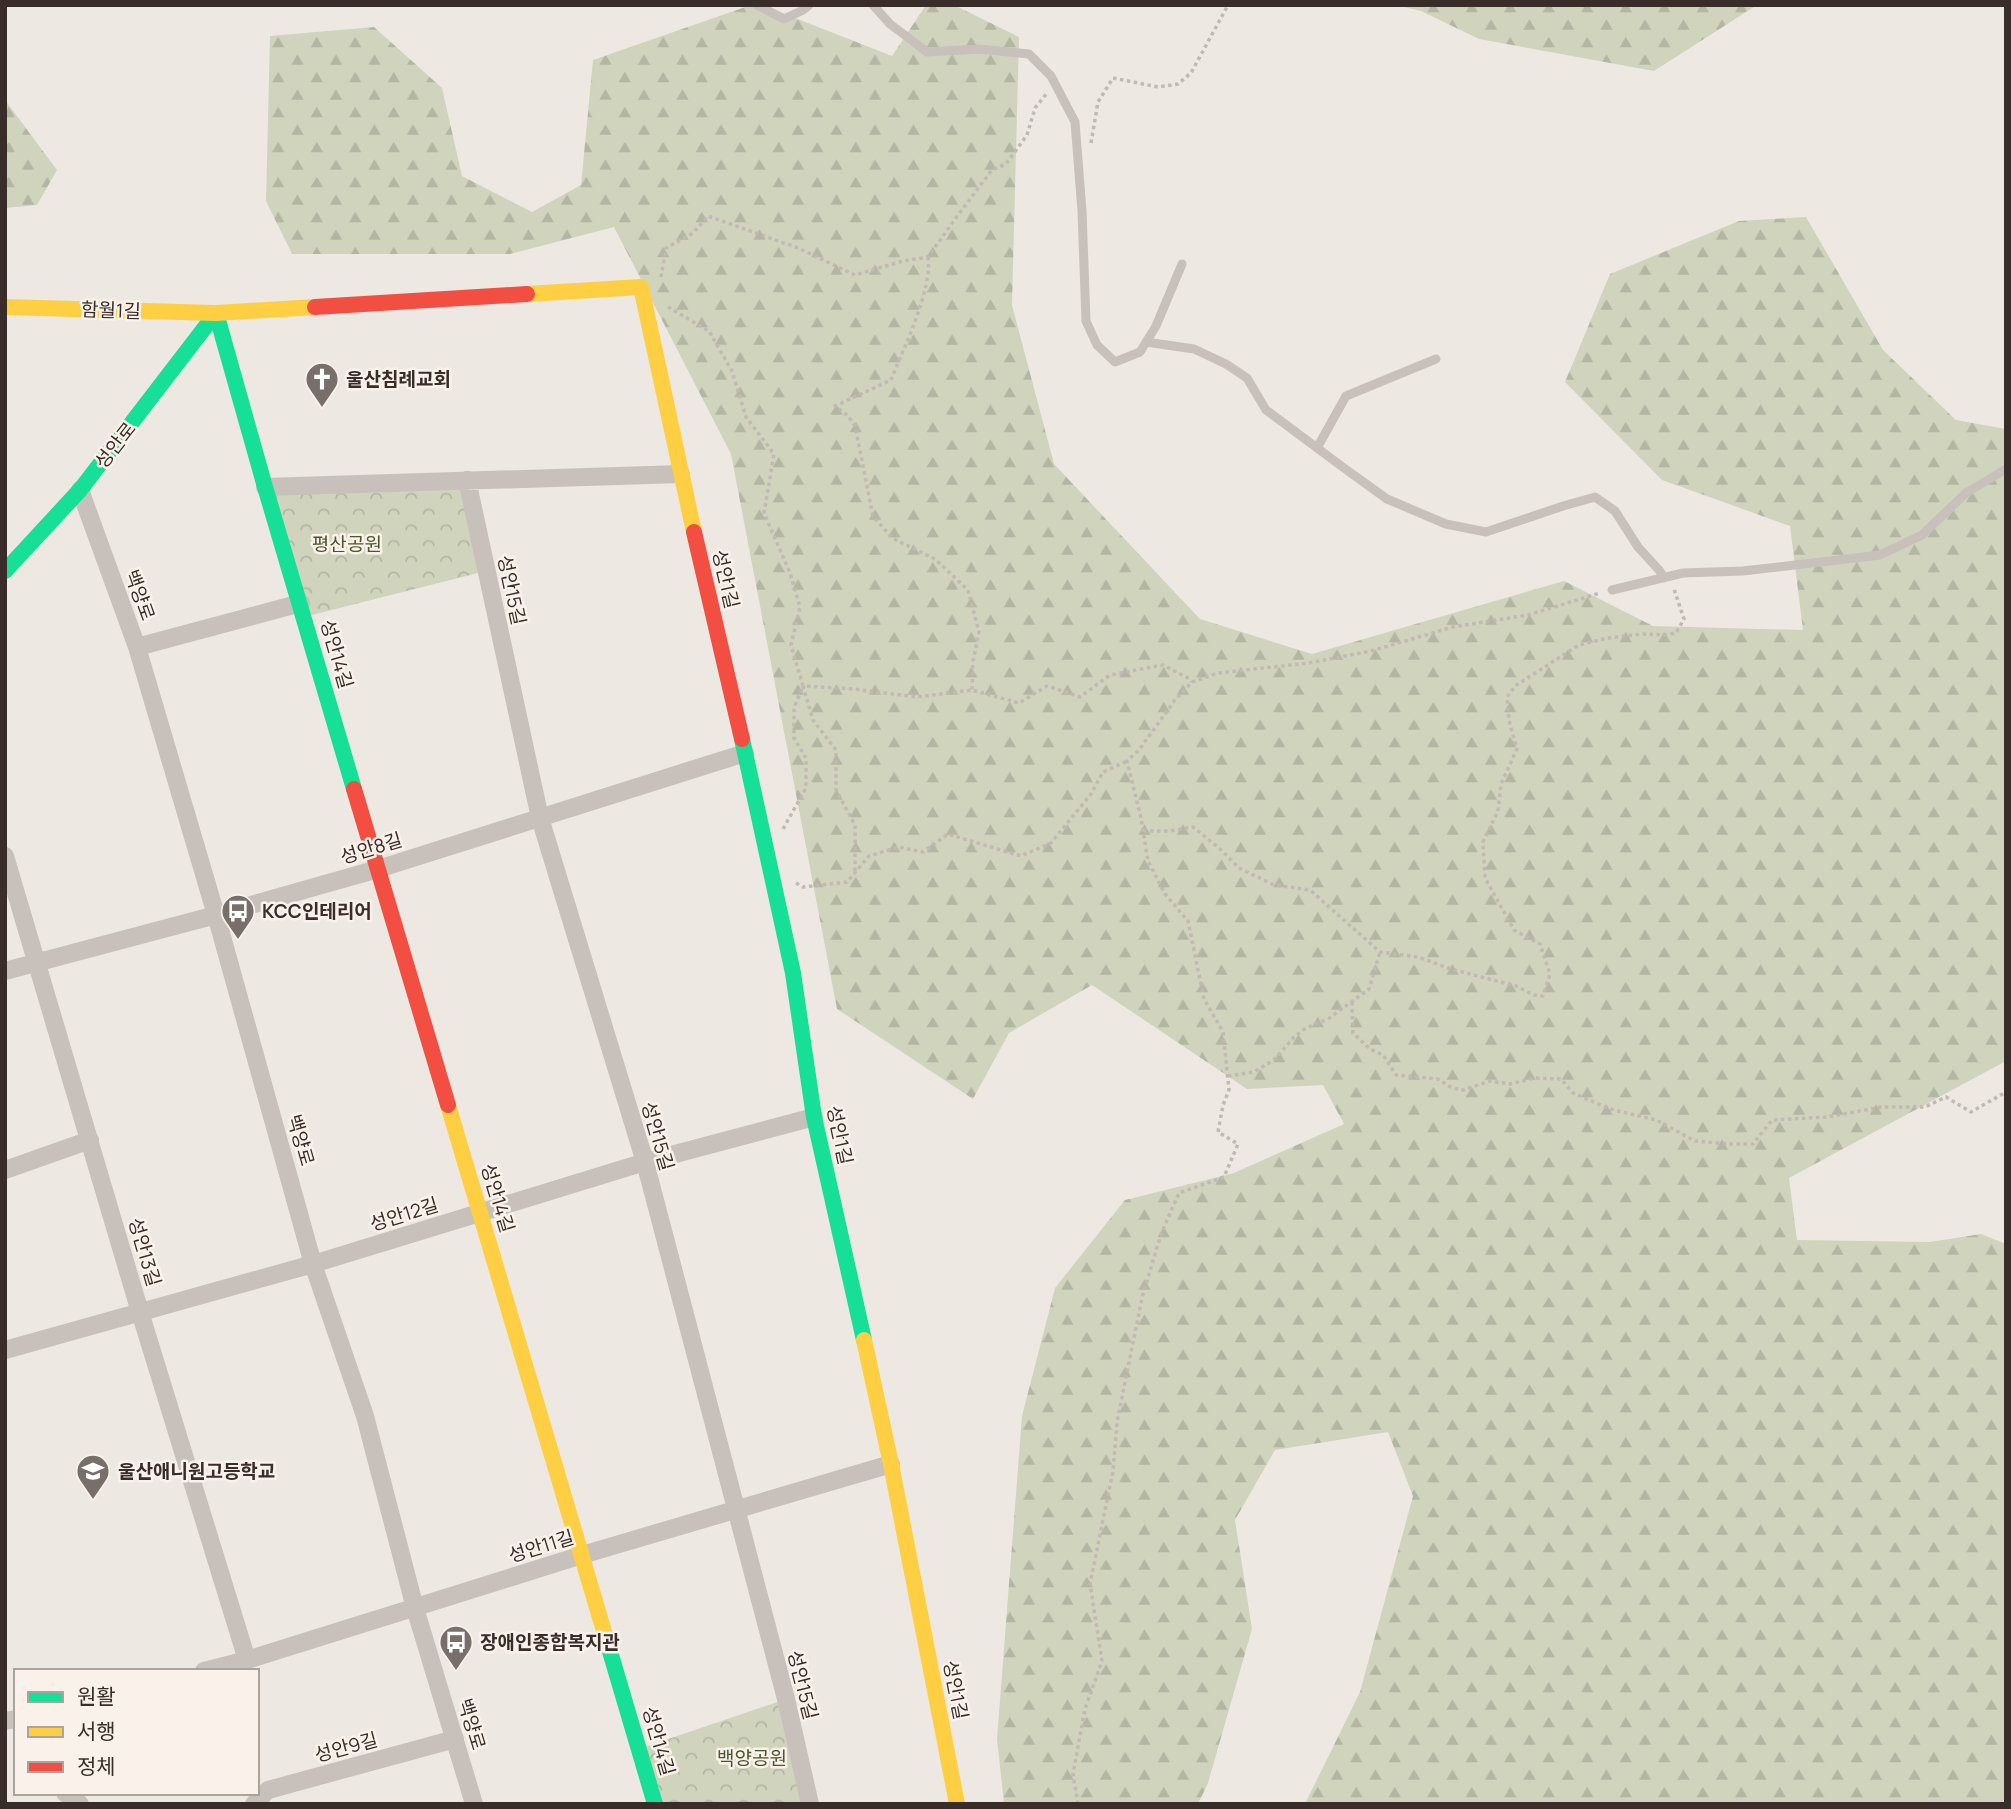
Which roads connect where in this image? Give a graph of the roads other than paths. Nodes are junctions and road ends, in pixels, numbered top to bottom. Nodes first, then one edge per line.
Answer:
1 (757, 5) edge
2 (809, 5) edge
3 (873, 5) edge
4 (1182, 264) dead end
5 (5, 307) edge
6 (216, 313) junction
7 (1146, 342) junction
8 (1436, 359) dead end
9 (1317, 448) junction
10 (2006, 469) edge
11 (681, 474) junction
12 (467, 480) junction
13 (265, 487) junction
14 (80, 490) junction
15 (5, 571) edge
16 (1667, 578) junction
17 (1612, 590) road end
18 (300, 603) junction
19 (137, 647) junction
20 (745, 753) junction
21 (540, 818) junction
22 (5, 856) edge
23 (378, 869) junction
24 (216, 915) junction
25 (37, 961) junction
26 (5, 971) edge
27 (814, 1117) junction
28 (90, 1140) junction
29 (645, 1162) junction
30 (5, 1170) edge
31 (480, 1212) junction
32 (313, 1264) junction
33 (140, 1312) junction
34 (5, 1350) edge
35 (891, 1464) junction
36 (735, 1510) junction
37 (582, 1555) junction
38 (415, 1608) junction
39 (247, 1660) junction
40 (212, 1669) edge
41 (455, 1739) junction
42 (254, 1804) edge
43 (474, 1804) edge
44 (655, 1804) edge
45 (810, 1804) edge
46 (957, 1804) edge

1 - 2 lane
3 - 7 lane
4 - 7 lane
5 - 6 street, 함월1길
6 - 11 street, 성안1길
6 - 13 street, 성안14길
6 - 14 street, 성안로
7 - 9 lane
8 - 9 lane
9 - 16 lane
10 - 16 lane
11 - 12 street
11 - 20 street, 성안1길
12 - 13 street
12 - 21 street, 성안15길
13 - 18 street, 성안14길
14 - 15 street, 성안로
14 - 19 street, 백양로
16 - 17 lane
18 - 19 street, 성안14길
18 - 23 street, 성안14길
19 - 24 street, 백양로
20 - 21 street, 성안8길
20 - 27 street, 성안1길
21 - 23 street, 성안8길
21 - 29 street, 성안15길
22 - 25 street, 성안13길
23 - 24 street, 성안8길
23 - 31 street, 성안14길
24 - 25 street, 성안8길
24 - 32 street, 백양로
25 - 26 street, 성안8길
25 - 28 street, 성안13길
27 - 29 street, 성안12길
27 - 35 street, 성안1길
28 - 30 street
28 - 33 street, 성안13길
29 - 31 street, 성안12길
29 - 36 street, 성안15길
31 - 32 street, 성안12길
31 - 37 street, 성안14길
32 - 33 street, 성안12길
32 - 38 street, 백양로
33 - 34 street, 성안12길
33 - 39 street, 성안13길
35 - 36 street, 성안11길
35 - 46 street, 성안1길
36 - 37 street, 성안11길
36 - 45 street, 성안15길
37 - 38 street, 성안11길
37 - 44 street, 성안14길
38 - 39 street, 성안11길
38 - 41 street, 백양로
39 - 40 street, 성안11길
41 - 42 street, 성안9길
41 - 43 street, 백양로

